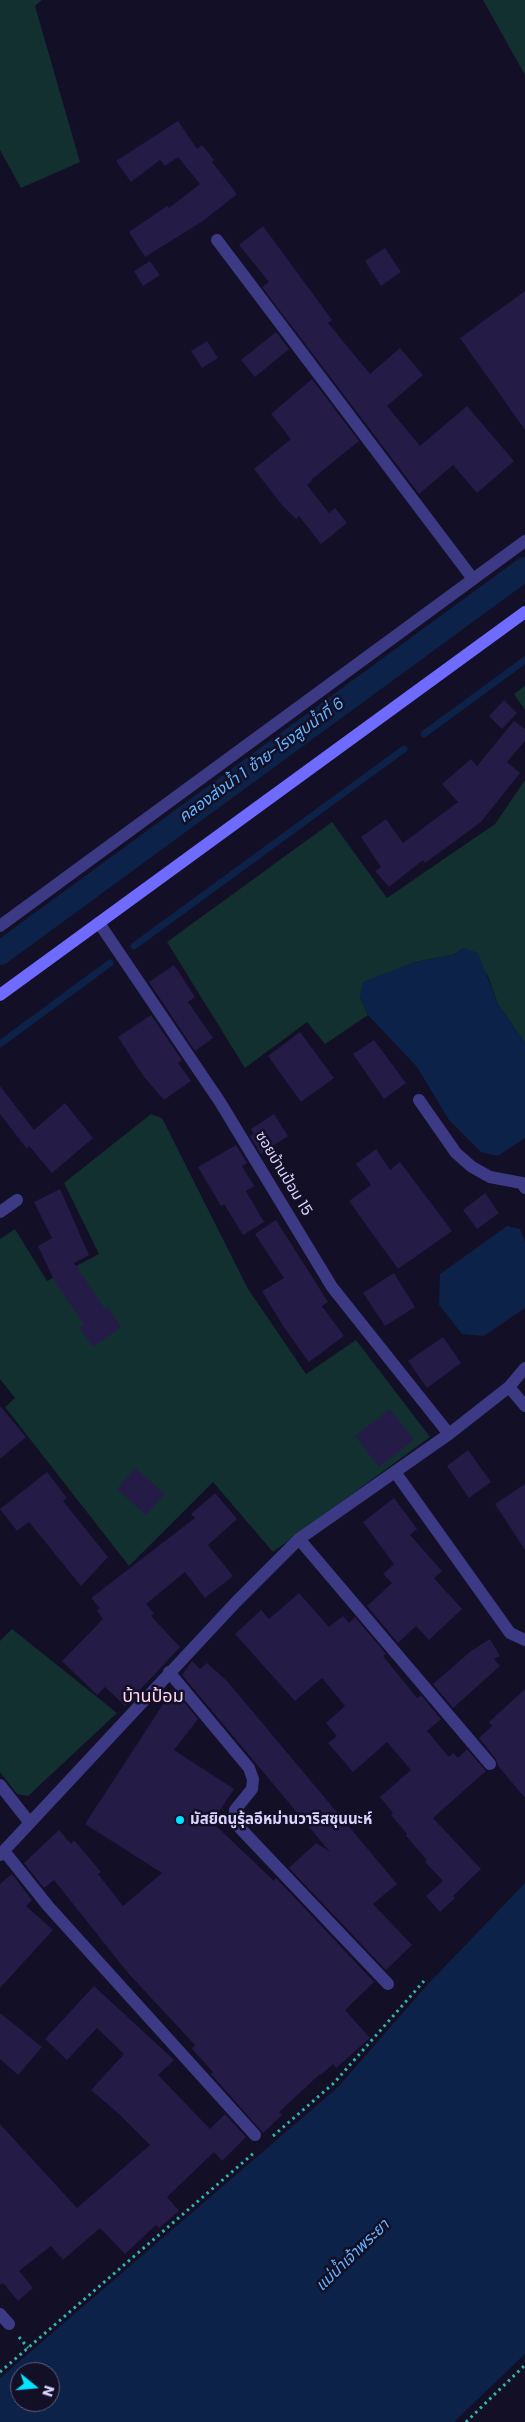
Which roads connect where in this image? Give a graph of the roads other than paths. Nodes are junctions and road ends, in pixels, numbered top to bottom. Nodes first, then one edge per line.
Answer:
1 (217, 240) dead end
2 (525, 541) edge
3 (473, 579) junction
4 (525, 612) edge
5 (99, 923) junction
6 (0, 926) edge
7 (0, 994) edge
8 (420, 1100) dead end
9 (525, 1188) edge
10 (17, 1200) dead end
11 (0, 1212) edge
12 (525, 1368) edge
13 (509, 1387) junction
14 (525, 1406) edge
15 (449, 1434) junction
16 (395, 1472) junction
17 (299, 1539) junction
18 (525, 1640) edge
19 (169, 1672) junction
20 (490, 1764) dead end
21 (0, 1785) edge
22 (30, 1823) junction
23 (2, 1853) edge
24 (388, 1984) dead end
25 (255, 2135) dead end
26 (0, 2314) edge
27 (9, 2324) dead end

1 - 3 street
2 - 3 street
3 - 6 street
4 - 5 main road
5 - 7 main road
5 - 15 street, ซอยบ้านป้อม 15
8 - 9 street
10 - 11 street
12 - 13 street
13 - 14 street
13 - 15 street
15 - 16 street
16 - 17 street
16 - 18 street
17 - 19 street
17 - 20 street
19 - 22 street
19 - 24 street
21 - 22 street
22 - 23 street
23 - 25 street
26 - 27 street

